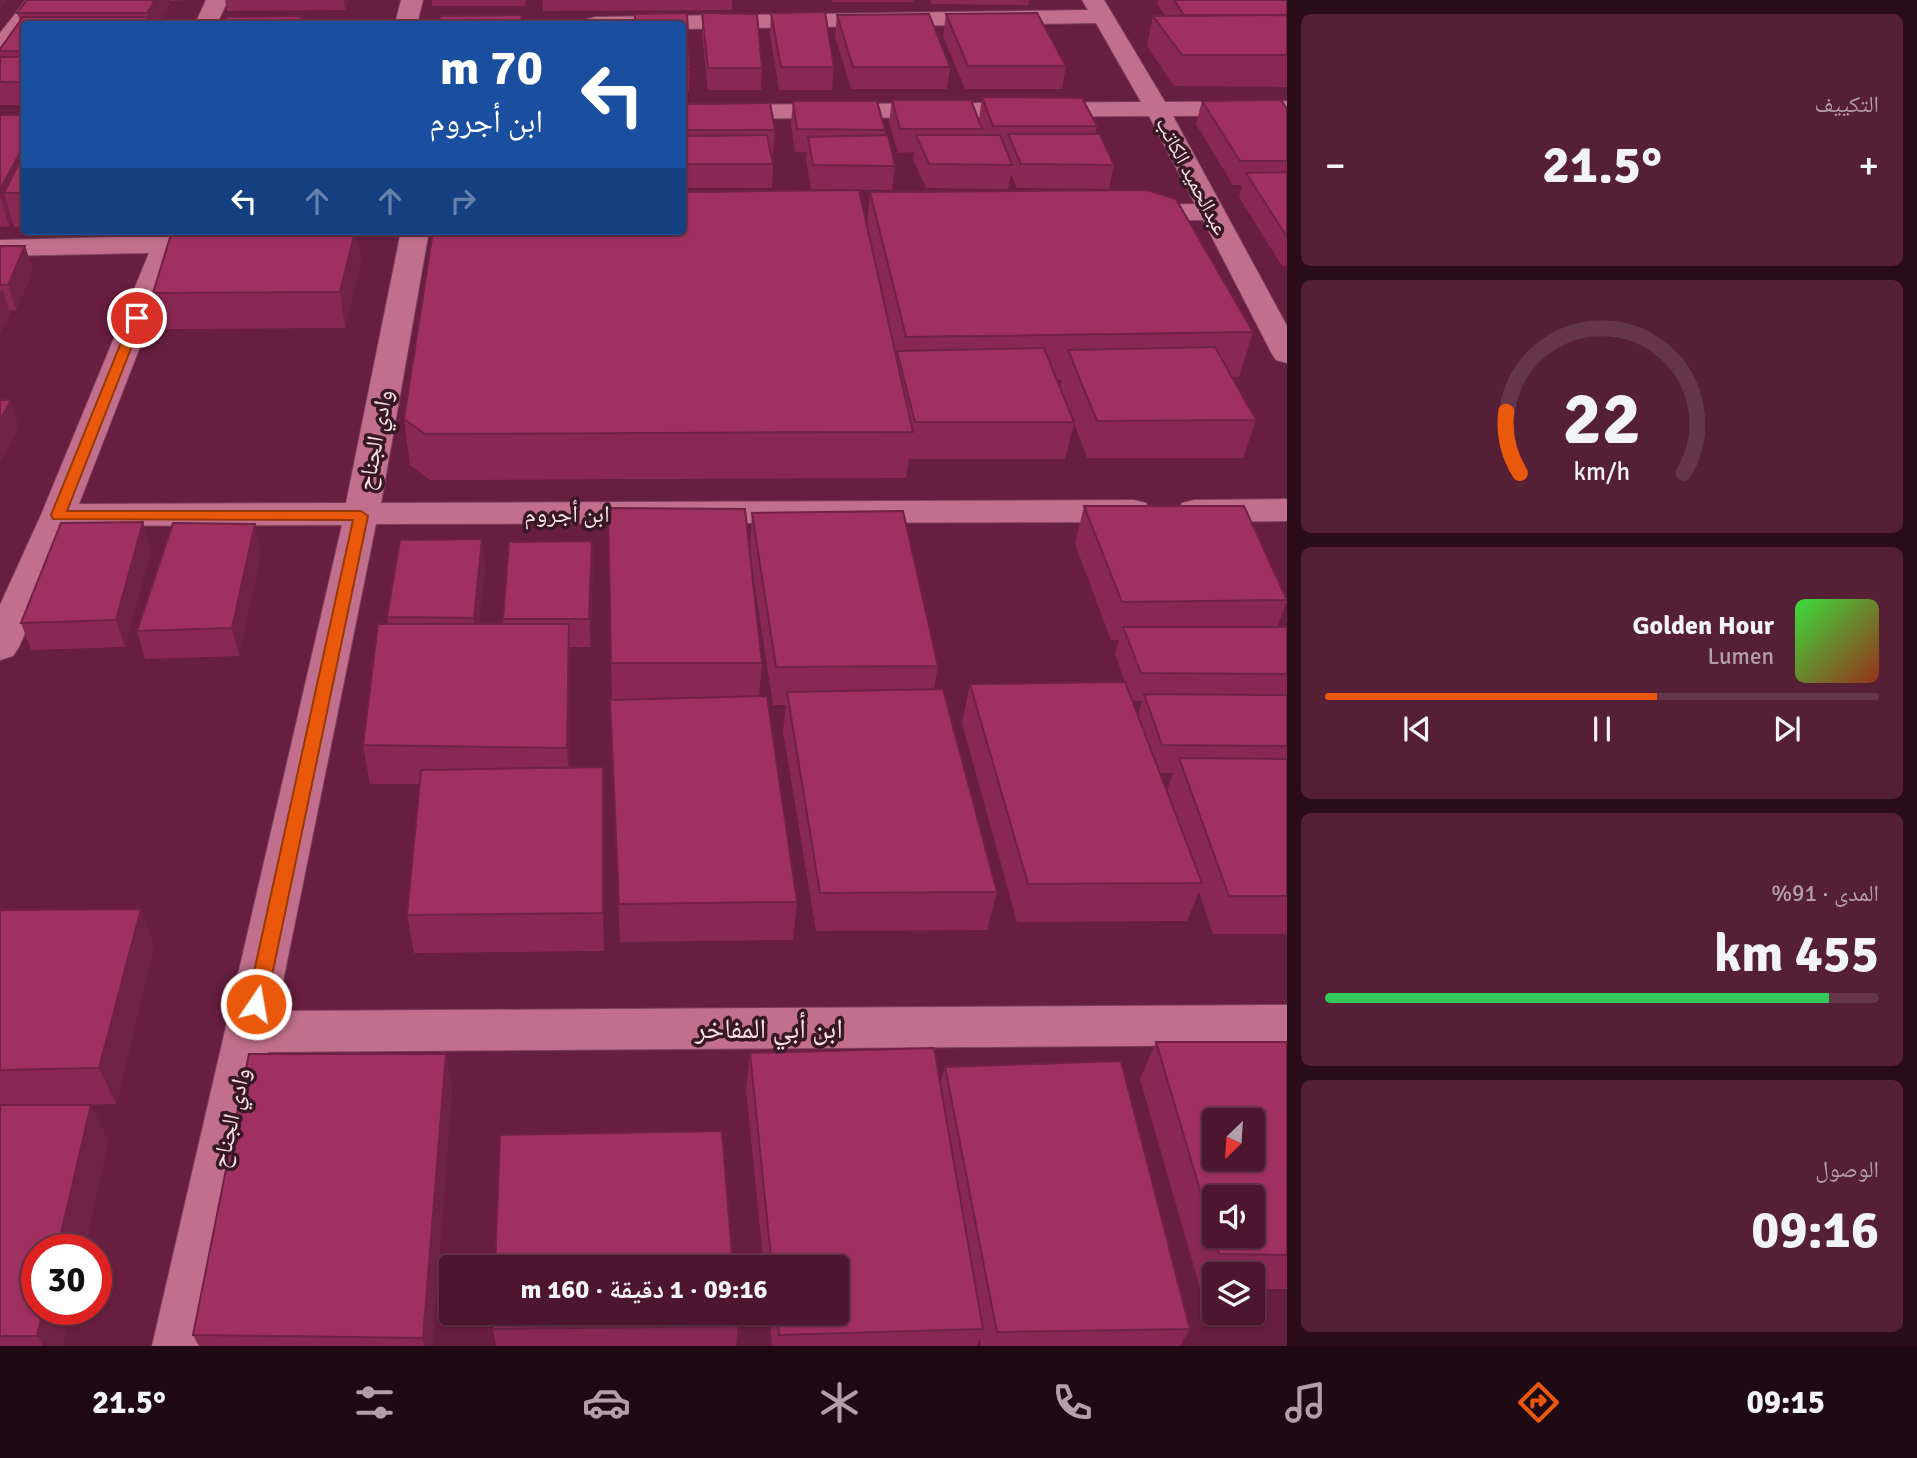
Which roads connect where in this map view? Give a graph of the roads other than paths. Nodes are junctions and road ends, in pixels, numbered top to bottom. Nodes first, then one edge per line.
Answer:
1 (37, 0) edge
2 (217, 0) edge
3 (412, 0) edge
4 (1098, 8) edge
5 (207, 21) edge
6 (407, 21) edge
7 (686, 21) edge
8 (0, 48) edge
9 (1157, 108) junction
10 (1287, 108) edge
11 (686, 112) edge
12 (1210, 212) junction
13 (1113, 214) edge
14 (414, 235) edge
15 (169, 238) edge
16 (0, 248) edge
17 (1287, 354) edge
18 (1287, 510) edge
19 (58, 515) junction
20 (361, 516) junction
21 (0, 647) edge
22 (1287, 1025) edge
23 (251, 1031) junction
24 (180, 1346) edge

1 - 8 street
2 - 5 street
3 - 6 street
4 - 7 street
4 - 9 street, عبدالحميد الكاتب
9 - 10 street
9 - 11 street
9 - 12 street, عبدالحميد الكاتب
12 - 13 street
12 - 17 street, عبدالحميد الكاتب
14 - 20 street, وادي الجناح
15 - 16 street
15 - 19 street
18 - 20 street, ابن أجروم
19 - 20 street, ابن أجروم
19 - 21 street
20 - 23 street, وادي الجناح
22 - 23 street, ابن أبي المفاخر
23 - 24 street, وادي الجناح

